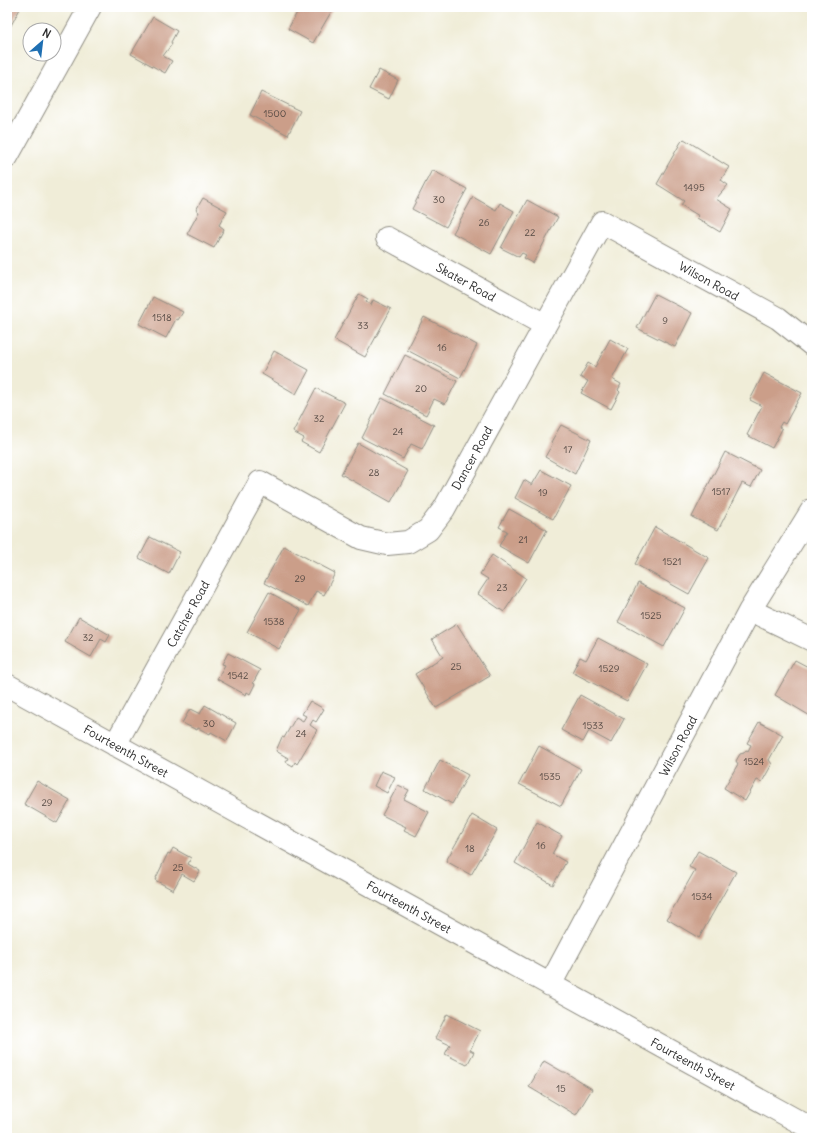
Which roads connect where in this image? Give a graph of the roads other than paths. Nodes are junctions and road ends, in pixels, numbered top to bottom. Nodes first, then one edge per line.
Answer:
1 (90, 7) edge
2 (7, 157) edge
3 (602, 222) joint
4 (387, 238) dead end
5 (545, 325) junction
6 (812, 345) edge
7 (260, 482) joint
8 (812, 510) edge
9 (750, 610) junction
10 (812, 640) edge
11 (7, 685) edge
12 (115, 745) junction
13 (550, 985) junction
14 (812, 1128) edge

1 - 2 street
3 - 5 street, Dancer Road
3 - 6 street, Wilson Road
4 - 5 street, Skater Road
5 - 7 street, Dancer Road
7 - 12 street, Catcher Road
8 - 9 street, Wilson Road
9 - 10 street
9 - 13 street, Wilson Road
11 - 12 street, Fourteenth Street
12 - 13 street, Fourteenth Street
13 - 14 street, Fourteenth Street

